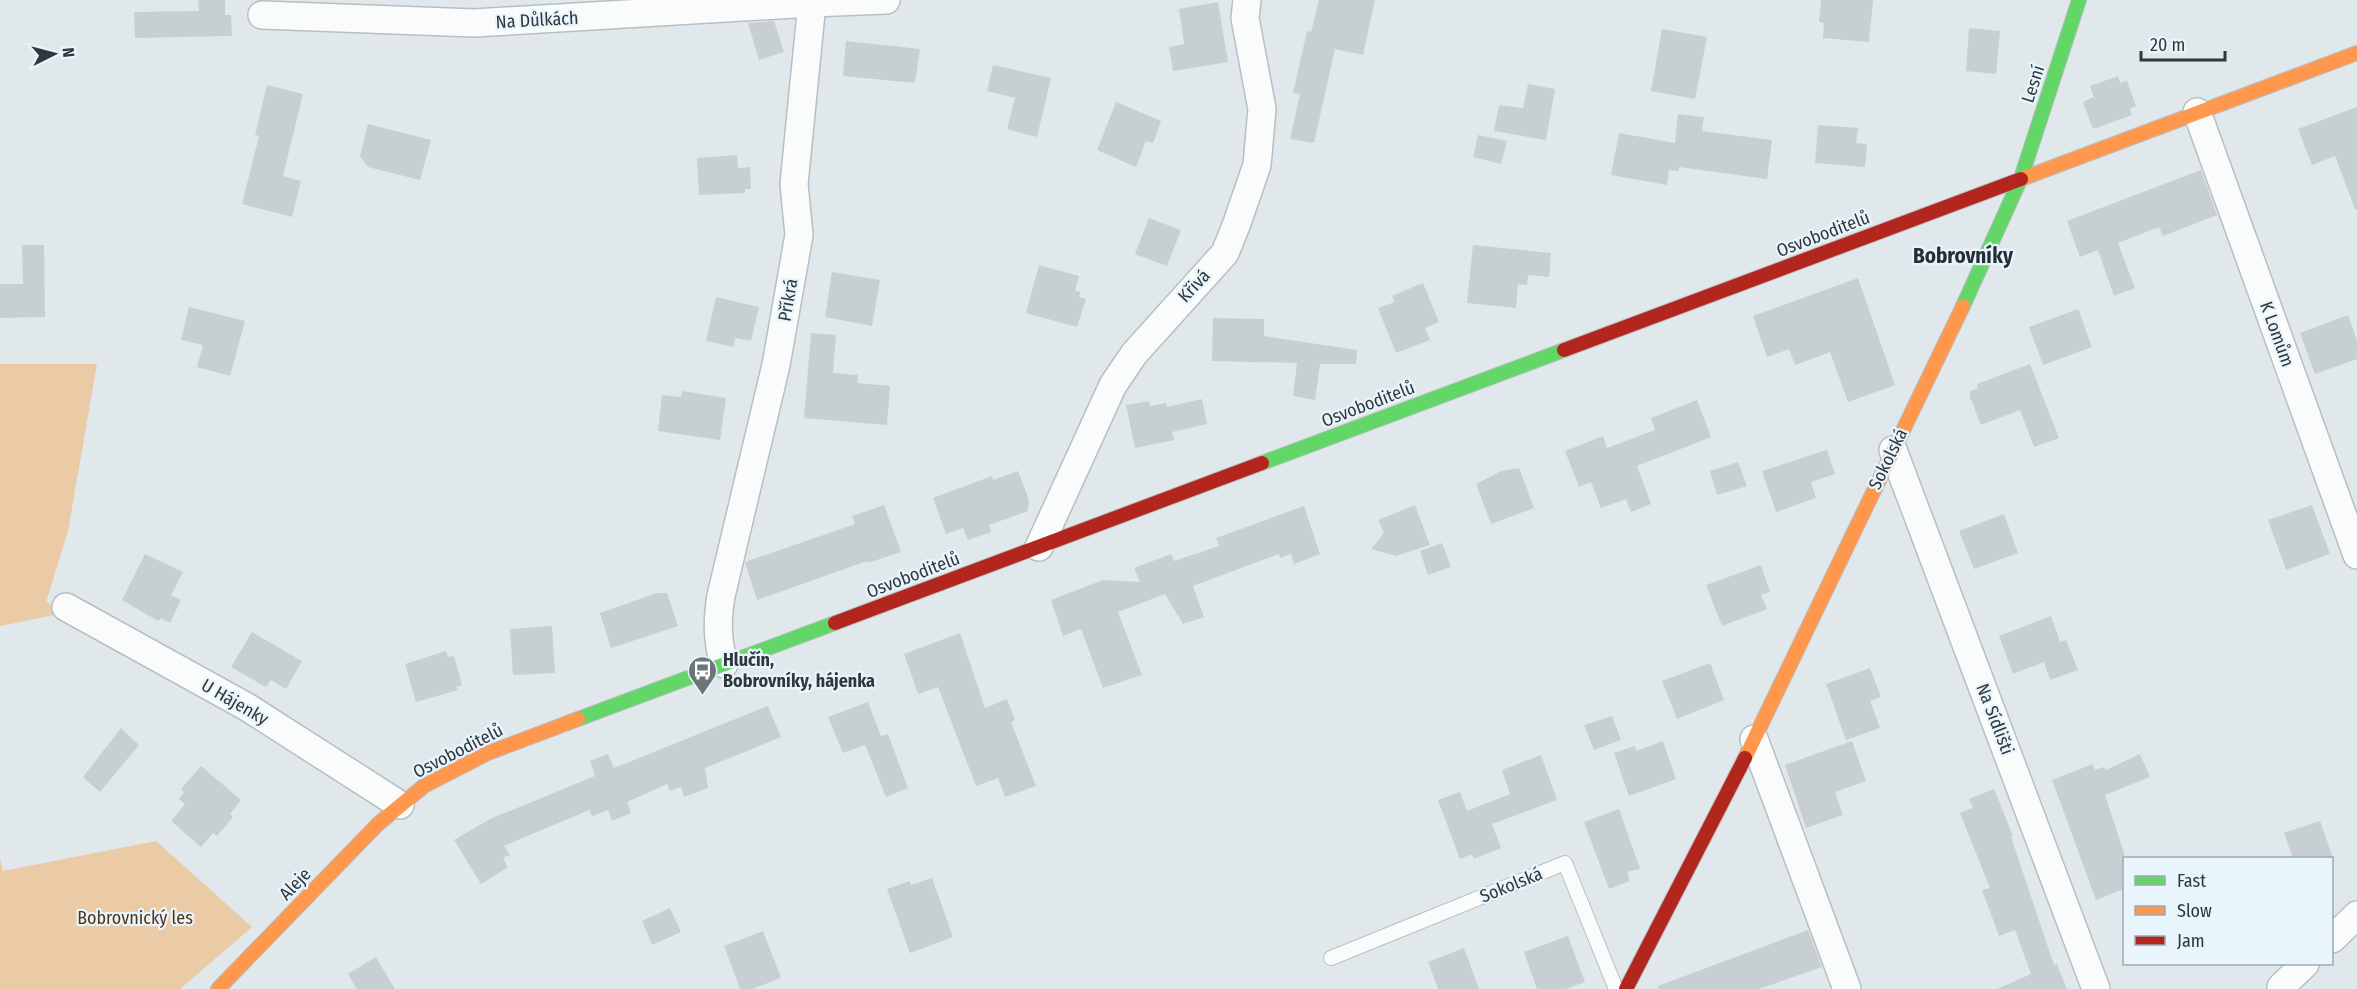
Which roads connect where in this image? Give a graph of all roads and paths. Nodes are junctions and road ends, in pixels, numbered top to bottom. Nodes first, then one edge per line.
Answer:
1 (886, 0) edge
2 (1247, 0) edge
3 (2079, 0) edge
4 (812, 3) junction
5 (262, 15) dead end
6 (2357, 53) edge
7 (2197, 112) junction
8 (2021, 178) junction
9 (1893, 450) junction
10 (1039, 547) junction
11 (2357, 555) edge
12 (66, 608) dead end
13 (724, 664) junction
14 (1754, 740) junction
15 (400, 806) junction
16 (2357, 915) edge
17 (2333, 937) edge
18 (1331, 958) dead end
19 (2303, 965) edge
20 (218, 989) edge
21 (1616, 989) edge
22 (1626, 989) edge
23 (1847, 989) edge
24 (2096, 989) edge
25 (2282, 989) edge

1 - 4 street
2 - 10 street, Křivá
3 - 8 street, Lesní
4 - 5 street, Na Důlkách
4 - 13 street, Příkrá
6 - 7 street, Osvoboditelů
7 - 8 street, Osvoboditelů
7 - 11 street, K Lomům
8 - 9 street, Sokolská
8 - 10 street, Osvoboditelů
9 - 14 street, Sokolská
9 - 24 street, Na Sídlišti
10 - 13 street, Osvoboditelů
12 - 15 street, U Hájenky
13 - 15 street, Osvoboditelů
14 - 22 street, Sokolská
14 - 23 street
15 - 20 street, Aleje
16 - 17 street
18 - 21 lane, Sokolská
19 - 25 street

